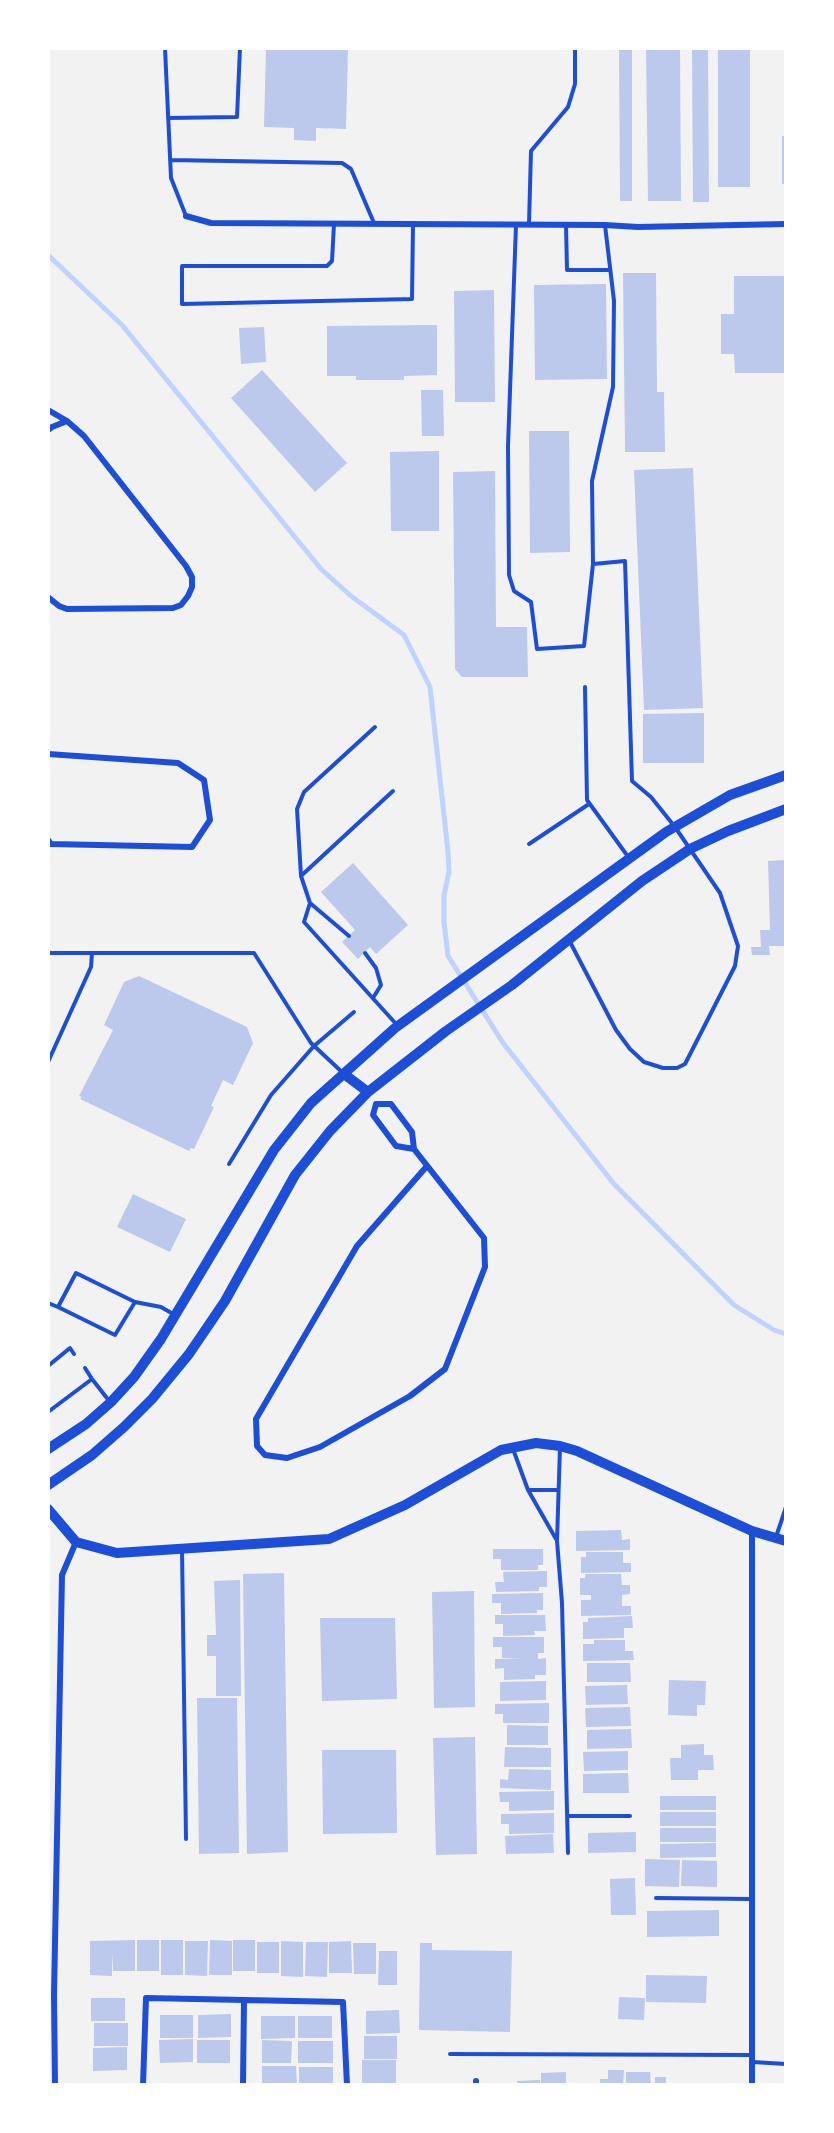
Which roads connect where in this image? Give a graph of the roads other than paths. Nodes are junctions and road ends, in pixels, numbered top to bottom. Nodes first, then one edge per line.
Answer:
1 (165, 48) edge
2 (240, 48) edge
3 (575, 48) edge
4 (168, 118) junction
5 (170, 160) junction
6 (186, 216) joint
7 (334, 224) junction
8 (374, 224) junction
9 (413, 224) junction
10 (786, 224) edge
11 (516, 225) junction
12 (529, 225) junction
13 (566, 225) junction
14 (605, 225) junction
15 (610, 270) junction
16 (48, 410) edge
17 (67, 421) junction
18 (48, 430) edge
19 (593, 564) junction
20 (48, 597) edge
21 (585, 687) dead end
22 (375, 727) dead end
23 (48, 754) edge
24 (786, 775) edge
25 (393, 791) dead end
26 (589, 804) junction
27 (786, 809) edge
28 (675, 827) junction
29 (48, 840) edge
30 (529, 844) dead end
31 (690, 849) junction
32 (629, 859) junction
33 (301, 876) junction
34 (310, 903) junction
35 (349, 936) dead end
36 (569, 939) junction
37 (365, 952) dead end
38 (48, 953) edge
39 (92, 953) junction
40 (374, 998) junction
41 (354, 1012) dead end
42 (398, 1026) junction
43 (314, 1046) junction
44 (48, 1062) edge
45 (344, 1074) junction
46 (368, 1092) junction
47 (376, 1104) junction
48 (414, 1149) junction
49 (228, 1164) dead end
50 (427, 1166) junction
51 (135, 1302) junction
52 (48, 1303) edge
53 (58, 1307) junction
54 (176, 1316) junction
55 (74, 1354) dead end
56 (48, 1366) edge
57 (85, 1368) dead end
58 (92, 1378) junction
59 (111, 1402) junction
60 (48, 1412) edge
61 (560, 1446) junction
62 (513, 1448) junction
63 (48, 1449) edge
64 (48, 1485) edge
65 (528, 1490) junction
66 (558, 1490) junction
67 (786, 1507) edge
68 (48, 1509) edge
69 (752, 1531) junction
70 (781, 1539) edge
71 (557, 1541) junction
72 (76, 1542) junction
73 (182, 1549) junction
74 (568, 1816) junction
75 (630, 1816) dead end
76 (186, 1839) dead end
77 (568, 1853) dead end
78 (656, 1898) dead end
79 (752, 1899) junction
80 (244, 2000) junction
81 (450, 2054) dead end
82 (752, 2055) junction
83 (752, 2062) junction
84 (786, 2064) edge
85 (55, 2085) edge
86 (143, 2085) edge
87 (243, 2085) edge
88 (347, 2085) edge
89 (752, 2085) edge

1 - 4 lane
2 - 4 lane
3 - 12 lane
4 - 5 lane
5 - 6 lane
5 - 8 lane
6 - 7 street
7 - 8 street
7 - 9 lane
8 - 9 street
9 - 11 street
10 - 14 street
11 - 12 street
11 - 19 lane
12 - 13 street
13 - 14 street
13 - 15 lane
14 - 15 lane
15 - 19 lane
16 - 17 street
17 - 18 street
17 - 20 street
19 - 28 lane
21 - 26 lane
22 - 33 lane
23 - 29 street
24 - 28 main road
25 - 33 lane
26 - 30 lane
26 - 32 lane
27 - 31 main road
28 - 31 lane
28 - 32 main road
31 - 36 main road
31 - 36 lane
32 - 42 main road
33 - 34 lane
34 - 35 lane
34 - 40 lane
36 - 46 main road
37 - 40 lane
38 - 39 lane
39 - 43 lane
39 - 44 lane
40 - 42 lane
41 - 43 lane
42 - 45 main road
43 - 45 lane
43 - 49 lane
45 - 46 main road
45 - 54 main road
46 - 47 street
46 - 64 main road
47 - 48 street
47 - 48 street
48 - 50 street
50 - 50 street
51 - 53 lane
51 - 53 lane
51 - 54 lane
52 - 53 lane
54 - 59 main road
55 - 56 lane
57 - 58 lane
58 - 59 lane
58 - 60 lane
59 - 63 main road
61 - 62 main road
61 - 66 lane
61 - 69 main road
62 - 65 lane
62 - 73 main road
65 - 66 lane
65 - 71 lane
66 - 71 lane
67 - 70 lane
68 - 72 main road
69 - 70 main road
69 - 79 street
71 - 74 lane
72 - 73 main road
72 - 85 street
73 - 76 lane
74 - 75 lane
74 - 77 lane
78 - 79 lane
79 - 82 street
80 - 86 street
80 - 87 street
80 - 88 street
81 - 82 lane
82 - 83 street
83 - 84 lane
83 - 89 street

